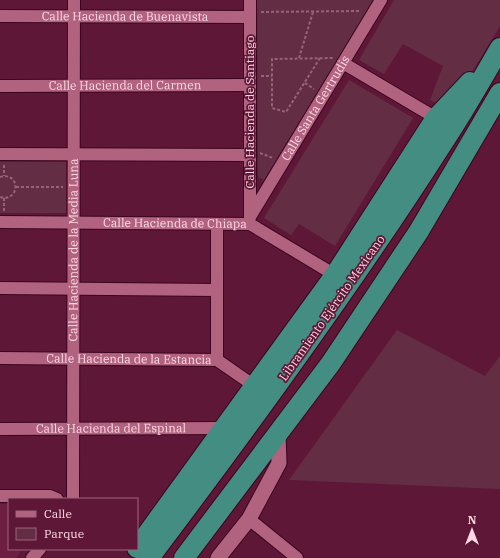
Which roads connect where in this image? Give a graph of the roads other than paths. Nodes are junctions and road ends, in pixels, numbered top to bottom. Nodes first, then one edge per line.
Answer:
1 (74, 0) edge
2 (250, 0) edge
3 (381, 0) edge
4 (255, 14) junction
5 (0, 16) edge
6 (74, 16) junction
7 (499, 50) edge
8 (340, 60) junction
9 (250, 85) junction
10 (0, 86) edge
11 (74, 86) junction
12 (500, 93) edge
13 (436, 118) junction
14 (73, 154) junction
15 (255, 154) junction
16 (2, 159) edge
17 (250, 220) junction
18 (0, 222) edge
19 (73, 223) junction
20 (217, 224) junction
21 (335, 275) junction
22 (0, 288) edge
23 (73, 289) junction
24 (217, 290) junction
25 (0, 358) edge
26 (73, 358) junction
27 (217, 360) junction
28 (262, 392) junction
29 (223, 428) junction
30 (0, 429) edge
31 (73, 429) junction
32 (278, 433) junction
33 (0, 496) edge
34 (54, 498) edge
35 (73, 498) edge
36 (249, 518) junction
37 (39, 550) edge
38 (137, 552) edge
39 (32, 558) edge
40 (184, 558) edge
41 (218, 558) edge
42 (297, 558) edge

1 - 6 street, Calle Hacienda de la Media Luna
2 - 4 street, Calle Hacienda de Santiago
3 - 8 street, Calle Santa Gertrudis
4 - 6 street, Calle Hacienda de Buenavista
4 - 9 street, Calle Hacienda de Santiago
5 - 6 street, Calle Hacienda de Buenavista
6 - 11 street, Calle Hacienda de la Media Luna
7 - 13 highway
7 - 28 highway, Libramiento Ejército Mexicano
8 - 13 street
8 - 17 street, Calle Santa Gertrudis
9 - 11 street, Calle Hacienda del Carmen
9 - 15 street, Calle Hacienda de Santiago
10 - 11 street, Calle Hacienda del Carmen
11 - 14 street, Calle Hacienda de la Media Luna
12 - 32 highway
13 - 21 highway
14 - 15 street
14 - 16 street
14 - 19 street, Calle Hacienda de la Media Luna
15 - 17 street, Calle Hacienda de Santiago
17 - 20 street, Calle Hacienda de Chiapa
17 - 21 street, Calle Hacienda de Chiapa
18 - 19 street, Calle Hacienda de Chiapa
19 - 20 street, Calle Hacienda de Chiapa
19 - 23 street, Calle Hacienda de la Media Luna
20 - 24 street
21 - 28 highway
22 - 23 street
23 - 24 street
23 - 26 street, Calle Hacienda de la Media Luna
24 - 27 street
25 - 26 street, Calle Hacienda de la Estancia
26 - 27 street, Calle Hacienda de la Estancia
26 - 31 street, Calle Hacienda de la Media Luna
27 - 28 street, Calle Hacienda de la Estancia
28 - 29 highway
28 - 38 highway, Libramiento Ejército Mexicano
29 - 31 street, Calle Hacienda del Espinal
29 - 38 highway
30 - 31 street, Calle Hacienda del Espinal
31 - 35 street, Calle Hacienda de la Media Luna
32 - 36 street
32 - 40 highway
33 - 34 street
36 - 41 street
36 - 42 street
37 - 39 street

